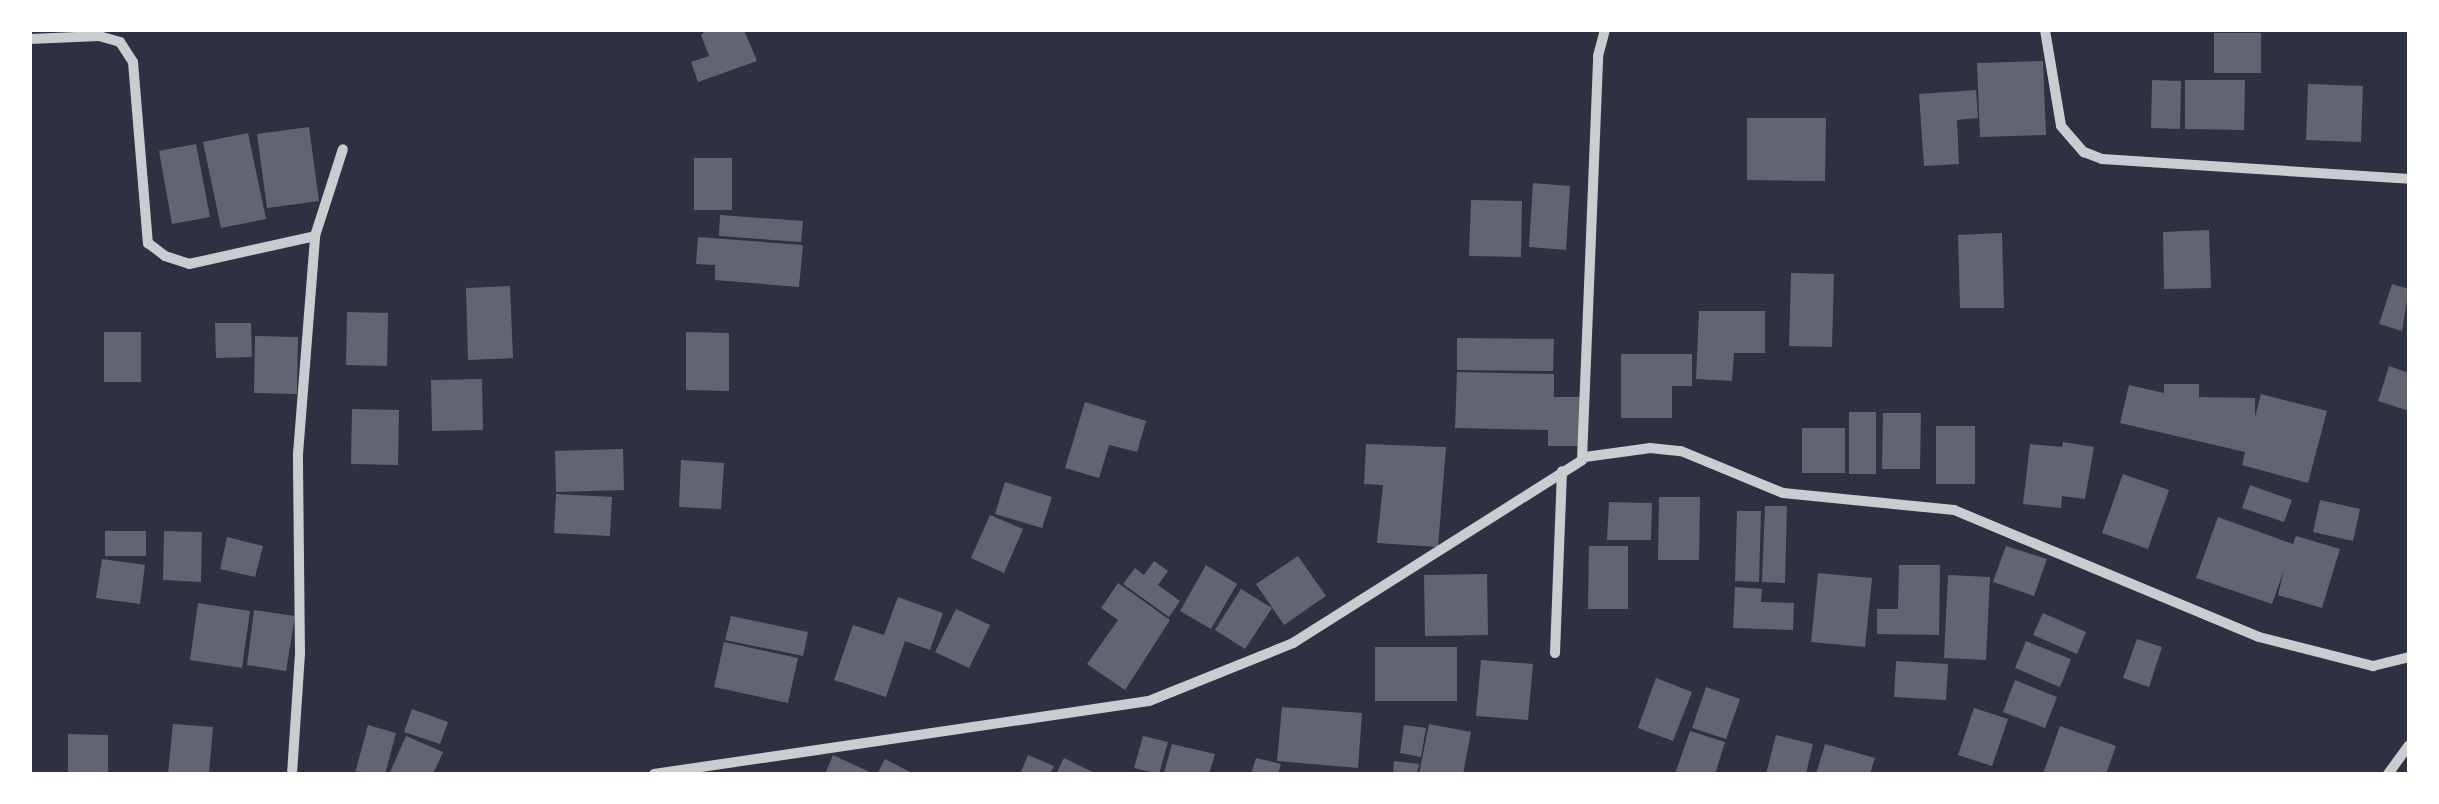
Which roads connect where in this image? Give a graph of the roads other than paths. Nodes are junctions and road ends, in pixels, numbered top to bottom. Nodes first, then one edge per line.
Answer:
1 (1605, 30) edge
2 (2045, 30) edge
3 (30, 38) edge
4 (343, 149) dead end
5 (2409, 179) edge
6 (315, 236) junction
7 (1585, 457) junction
8 (1562, 472) junction
9 (1556, 653) dead end
10 (2409, 657) edge
11 (2409, 745) edge
12 (292, 774) edge
13 (654, 774) edge
14 (2388, 774) edge

1 - 7 street
2 - 5 street
3 - 6 street
4 - 6 street
6 - 12 street
7 - 8 street
7 - 10 street
8 - 9 street
8 - 13 street
11 - 14 street

